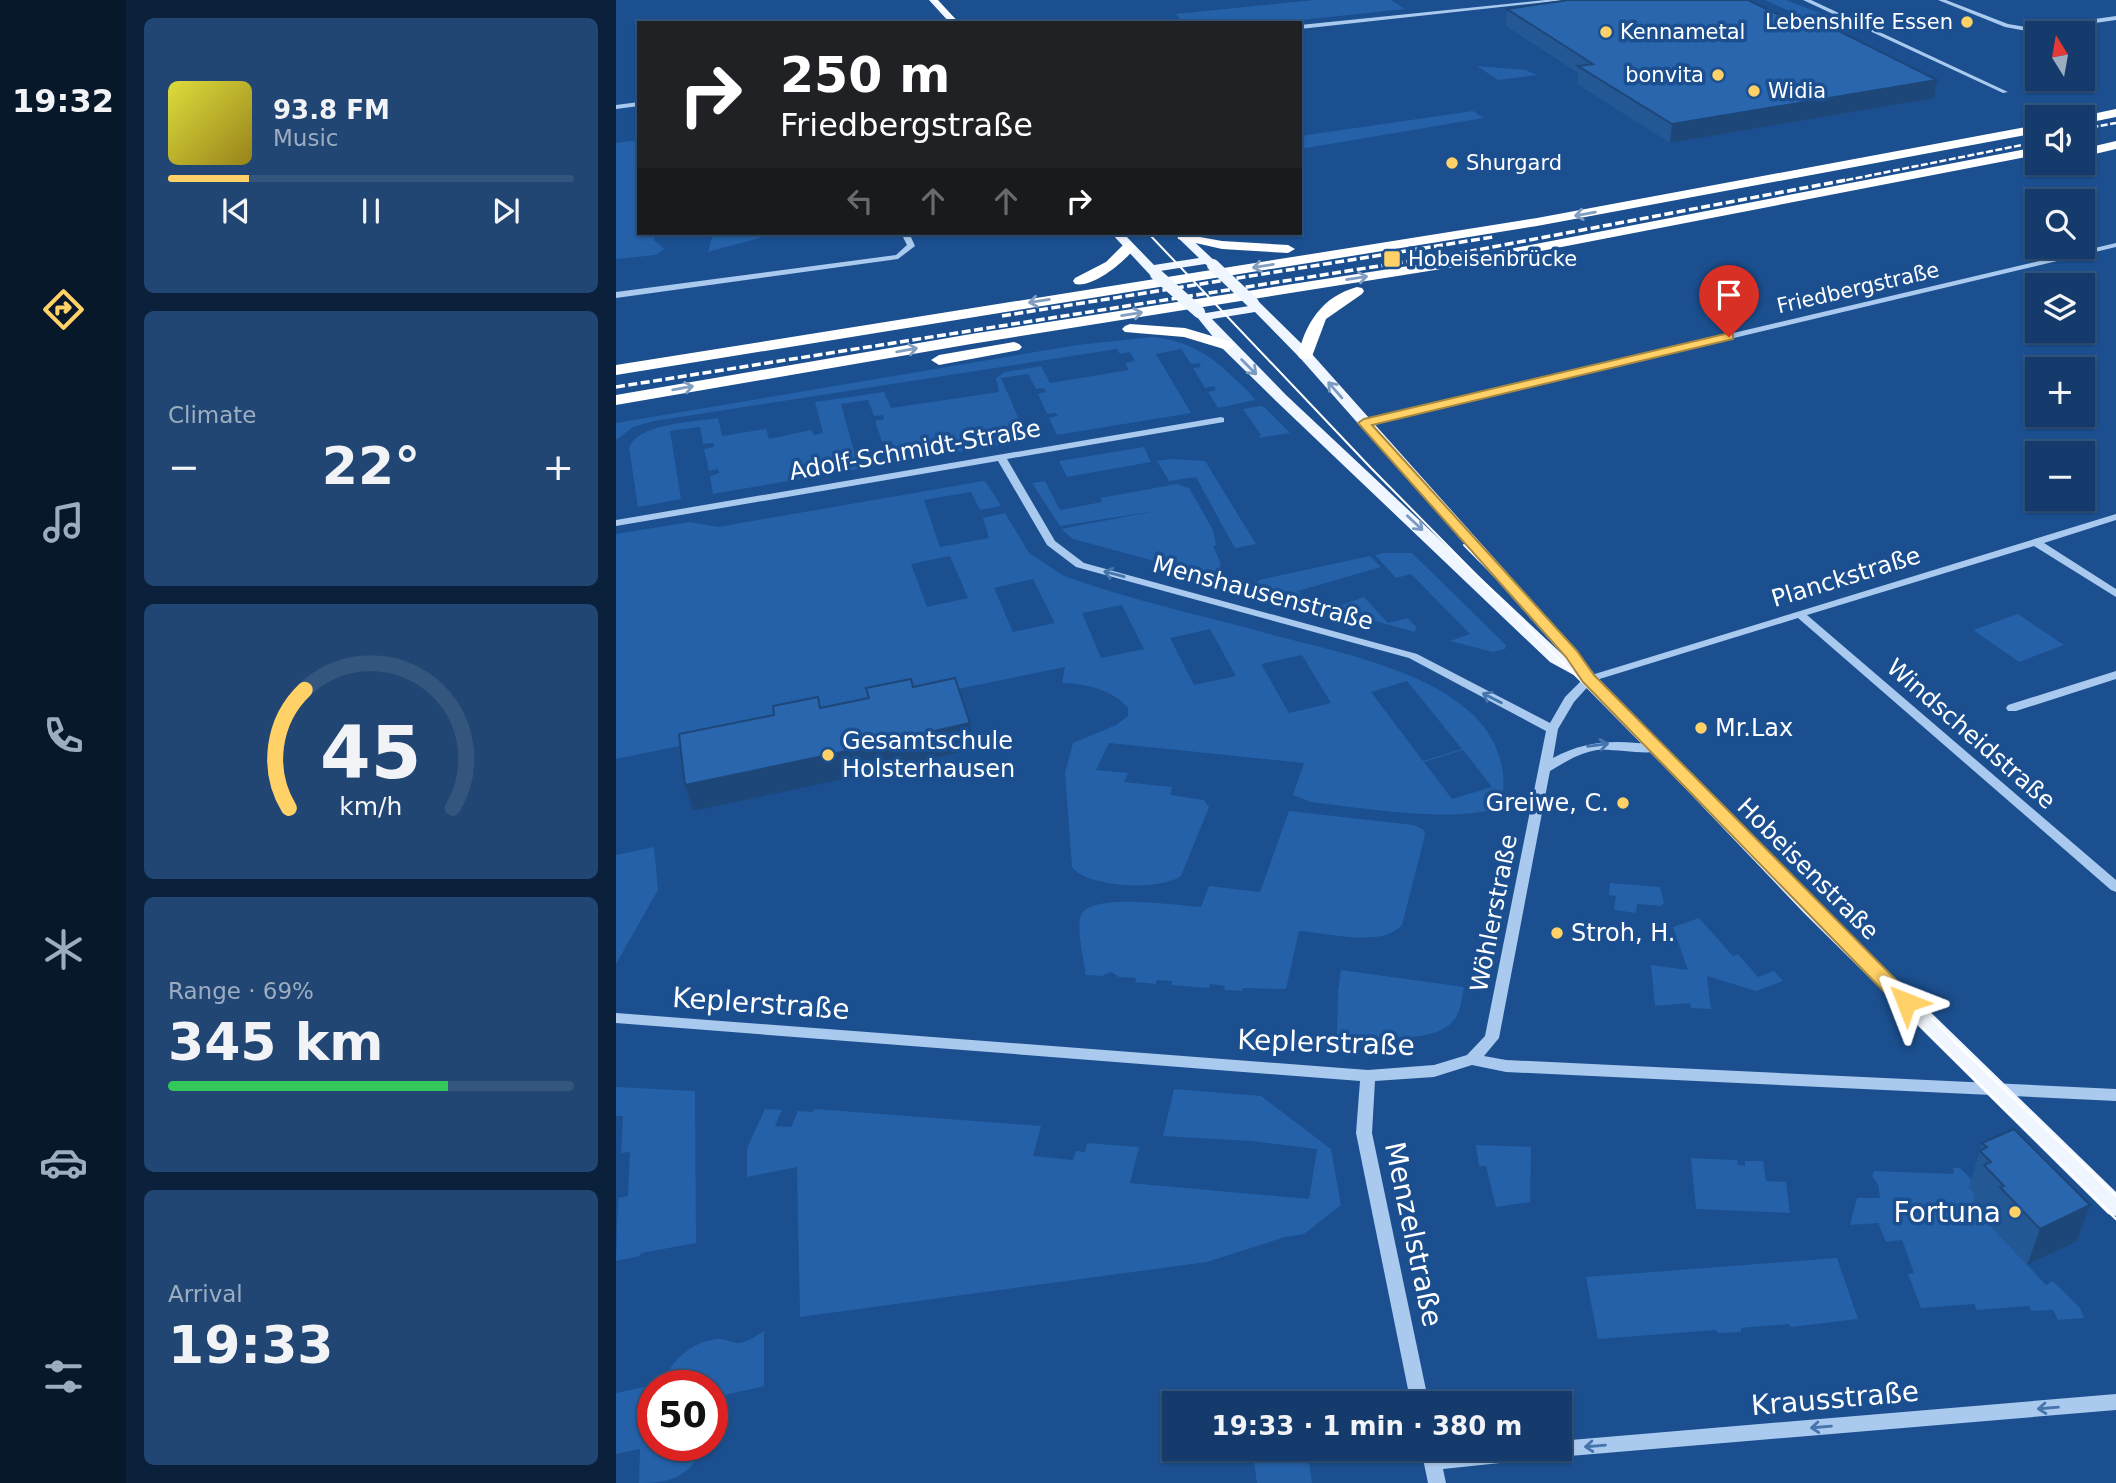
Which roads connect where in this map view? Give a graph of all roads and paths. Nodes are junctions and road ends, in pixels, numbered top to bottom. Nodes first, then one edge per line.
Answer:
1 (933, 0) edge
2 (1563, 0) edge
3 (1806, 0) edge
4 (1941, 0) edge
5 (2116, 18) edge
6 (953, 21) edge
7 (1302, 27) edge
8 (2006, 92) dead end
9 (637, 104) edge
10 (616, 107) edge
11 (2025, 125) edge
12 (2025, 131) edge
13 (2116, 136) edge
14 (2095, 140) edge
15 (2116, 145) edge
16 (2095, 150) edge
17 (2025, 154) edge
18 (2025, 164) edge
19 (906, 235) edge
20 (1119, 235) edge
21 (1182, 235) edge
22 (1185, 235) edge
23 (2116, 244) edge
24 (1129, 247) junction
25 (1288, 249) junction
26 (1210, 262) junction
27 (1154, 271) junction
28 (1080, 281) junction
29 (1357, 291) junction
30 (616, 295) edge
31 (1255, 306) junction
32 (1201, 315) junction
33 (1130, 329) junction
34 (1227, 345) junction
35 (1306, 356) junction
36 (616, 357) edge
37 (616, 370) edge
38 (616, 400) edge
39 (616, 414) edge
40 (1221, 420) dead end
41 (1364, 423) junction
42 (1001, 458) junction
43 (2116, 517) edge
44 (616, 523) edge
45 (2034, 541) junction
46 (2116, 594) edge
47 (1799, 614) junction
48 (2116, 675) edge
49 (1589, 679) junction
50 (2012, 708) dead end
51 (1552, 729) junction
52 (1657, 749) junction
53 (1544, 769) junction
54 (2116, 887) edge
55 (616, 1018) edge
56 (1472, 1059) junction
57 (1368, 1076) junction
58 (1997, 1089) junction
59 (2116, 1095) edge
60 (2116, 1207) edge
61 (1417, 1391) edge
62 (2116, 1402) edge
63 (1572, 1448) edge
64 (1432, 1461) edge
65 (1437, 1483) edge

1 - 6 main road
2 - 7 street
3 - 8 street
4 - 5 street
9 - 10 street
11 - 25 highway
12 -> 37 highway
13 - 14 highway
15 - 16 highway
38 -> 17 highway
18 - 29 highway
19 - 30 street
20 - 24 main road, Hobeisenstraße
21 - 26 main road, Hobeisenstraße
22 - 25 highway
23 - 41 street, Friedbergstraße
24 - 27 main road, Hobeisenstraße
24 - 28 highway
25 - 26 highway
26 - 27 main road
26 - 31 main road, Hobeisenstraße, bridge
27 - 28 highway
27 - 32 main road, Hobeisenstraße, bridge
28 - 36 highway
29 - 31 highway
29 - 35 highway
31 - 32 main road
31 - 35 main road, Hobeisenstraße
32 - 33 highway
32 - 34 main road, Hobeisenstraße
33 - 34 highway
33 - 39 highway
34 -> 49 main road, Hobeisenstraße
41 -> 35 main road, Hobeisenstraße
40 - 42 street, Adolf-Schmidt-Straße
41 - 49 main road, Hobeisenstraße
42 - 44 street, Adolf-Schmidt-Straße
51 -> 42 street, Menshausenstraße
43 - 45 street, Planckstraße
45 - 46 street
45 - 47 street, Planckstraße
47 - 49 street, Planckstraße
47 - 54 street, Windscheidstraße
48 - 50 street
49 - 51 street, Wöhlerstraße
49 - 52 main road, Hobeisenstraße
51 - 53 street, Wöhlerstraße
53 -> 52 street
52 - 58 main road, Hobeisenstraße
53 - 56 street, Wöhlerstraße
55 - 57 street, Keplerstraße
56 - 57 street, Keplerstraße
56 - 58 street, Keplerstraße
57 - 61 street, Menzelstraße
58 - 59 street, Keplerstraße
58 - 60 main road, Hobeisenstraße
62 -> 63 street, Krausstraße
64 - 65 street

